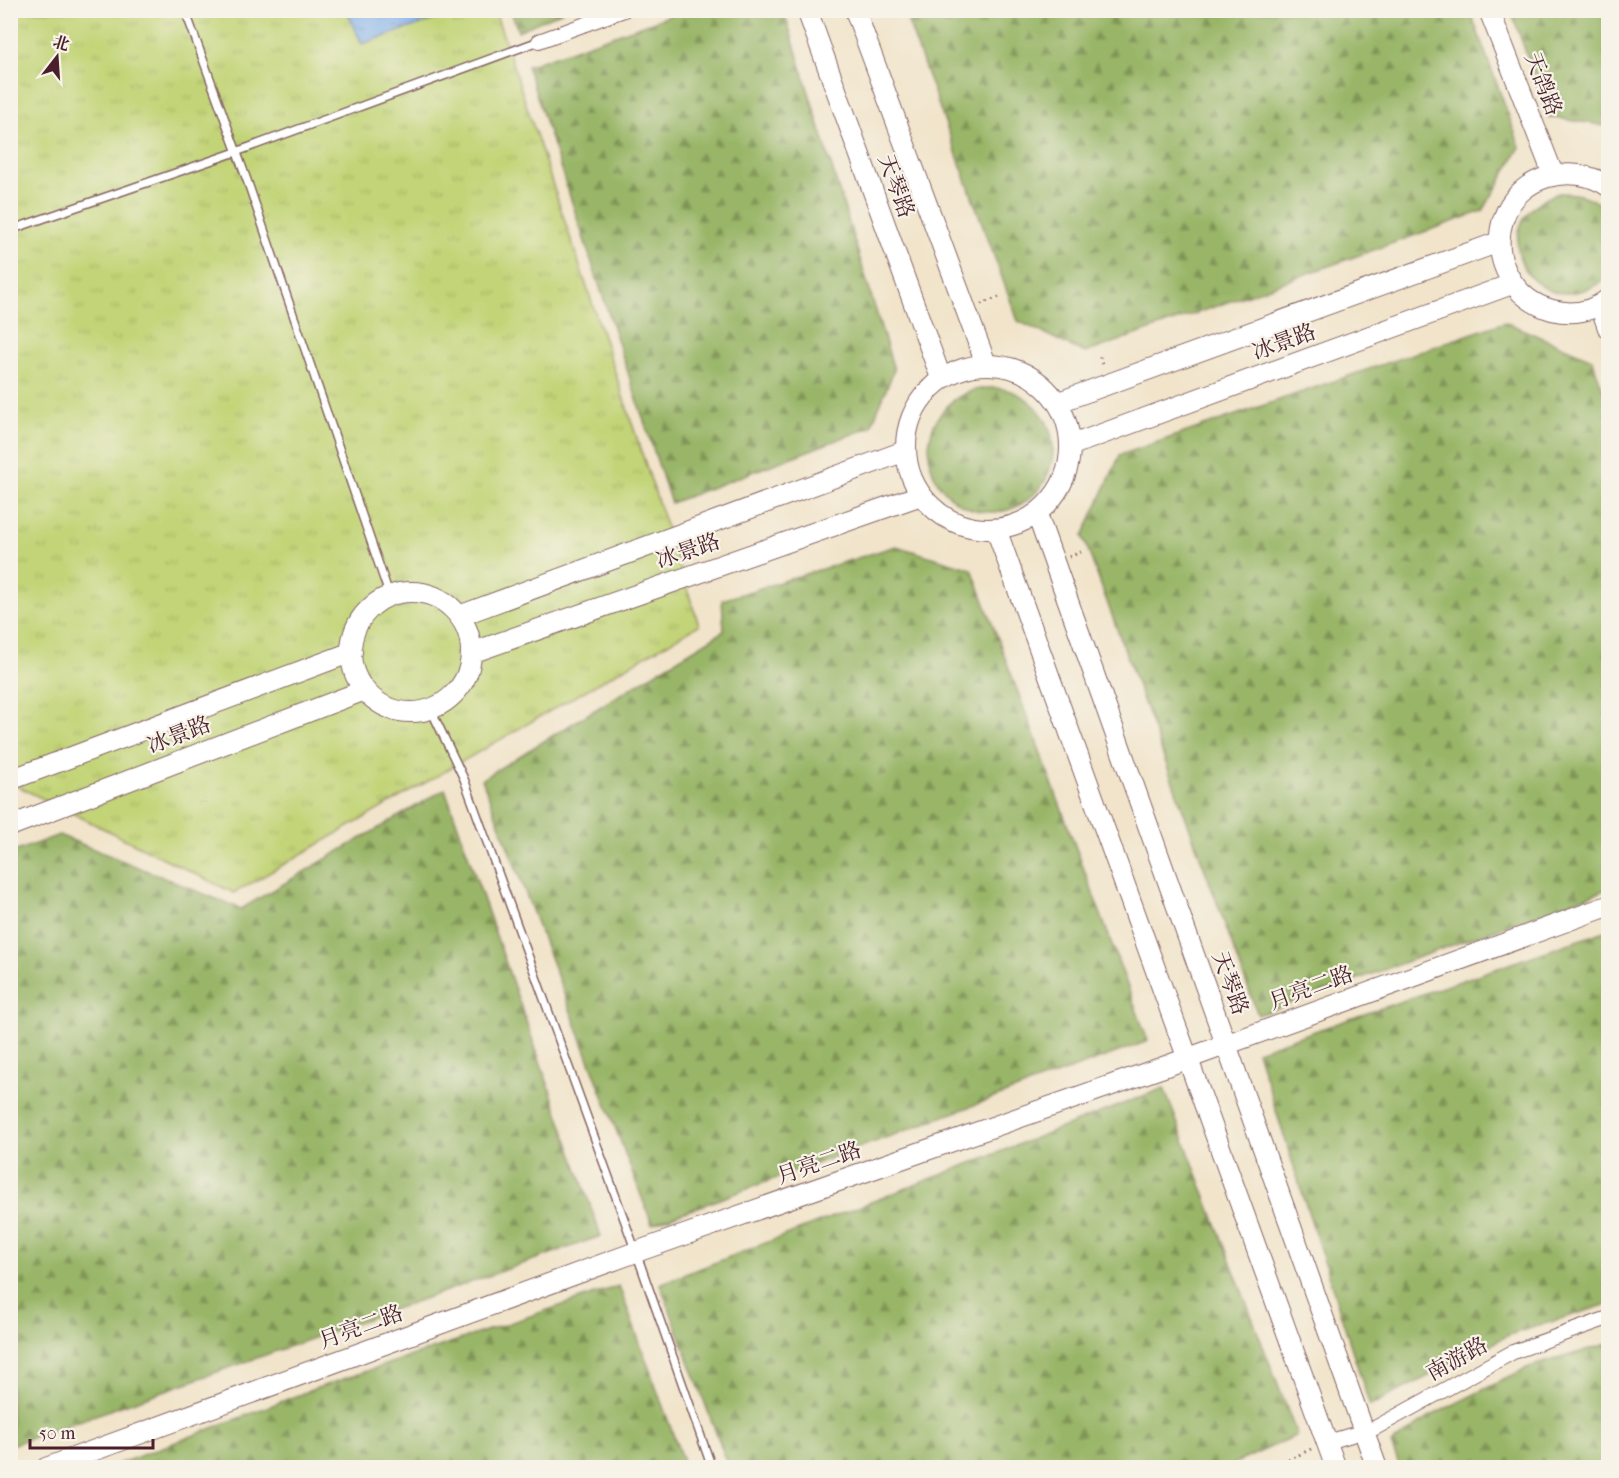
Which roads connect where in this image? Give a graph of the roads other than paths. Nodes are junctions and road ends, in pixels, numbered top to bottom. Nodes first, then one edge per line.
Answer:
1 (185, 10) edge
2 (624, 10) edge
3 (807, 10) edge
4 (855, 10) edge
5 (1489, 10) edge
6 (539, 41) joint
7 (236, 152) junction
8 (1553, 174) junction
9 (1608, 186) edge
10 (10, 230) edge
11 (1499, 242) junction
12 (1512, 284) junction
13 (1604, 302) edge
14 (1608, 328) edge
15 (987, 364) junction
16 (941, 378) junction
17 (1059, 402) junction
18 (1072, 445) junction
19 (905, 451) junction
20 (921, 495) junction
21 (1037, 514) junction
22 (996, 529) junction
23 (389, 594) junction
24 (459, 616) junction
25 (352, 652) junction
26 (471, 653) junction
27 (365, 690) junction
28 (431, 710) junction
29 (10, 780) edge
30 (10, 826) edge
31 (1608, 906) edge
32 (1226, 1045) junction
33 (1188, 1058) junction
34 (636, 1252) junction
35 (1608, 1318) edge
36 (1364, 1431) junction
37 (1328, 1442) junction
38 (46, 1467) edge
39 (712, 1467) edge
40 (1336, 1467) edge
41 (1377, 1467) edge

1 - 7 lane
2 - 6 street
3 - 16 main road, 天琴路
4 - 15 main road, 天琴路
5 - 8 main road, 天鸽路
6 - 7 lane
7 - 10 lane
7 - 23 lane
8 - 9 main road
8 - 11 main road
11 - 12 main road
11 - 17 main road, 冰景路
12 - 13 main road
12 - 18 main road, 冰景路
13 - 14 main road
15 - 16 main road
15 - 17 main road
16 - 19 main road
17 - 18 main road
18 - 21 main road
19 - 20 main road
19 - 24 main road, 冰景路
20 - 22 main road
20 - 26 main road, 冰景路
21 - 22 main road
21 - 32 main road, 天琴路
22 - 33 main road
23 - 24 main road
23 - 25 main road
24 - 26 main road
25 - 27 main road
25 - 29 main road, 冰景路
26 - 28 main road
27 - 28 main road
27 - 30 main road, 冰景路
28 - 34 lane
31 - 32 main road, 月亮二路
32 - 33 main road, 月亮二路
32 - 36 main road, 天琴路
33 - 34 main road, 月亮二路
33 - 37 main road
34 - 38 main road, 月亮二路
34 - 39 lane
35 - 36 street, 南游路
36 - 37 street, 南游路
36 - 41 main road, 天琴路
37 - 40 main road

